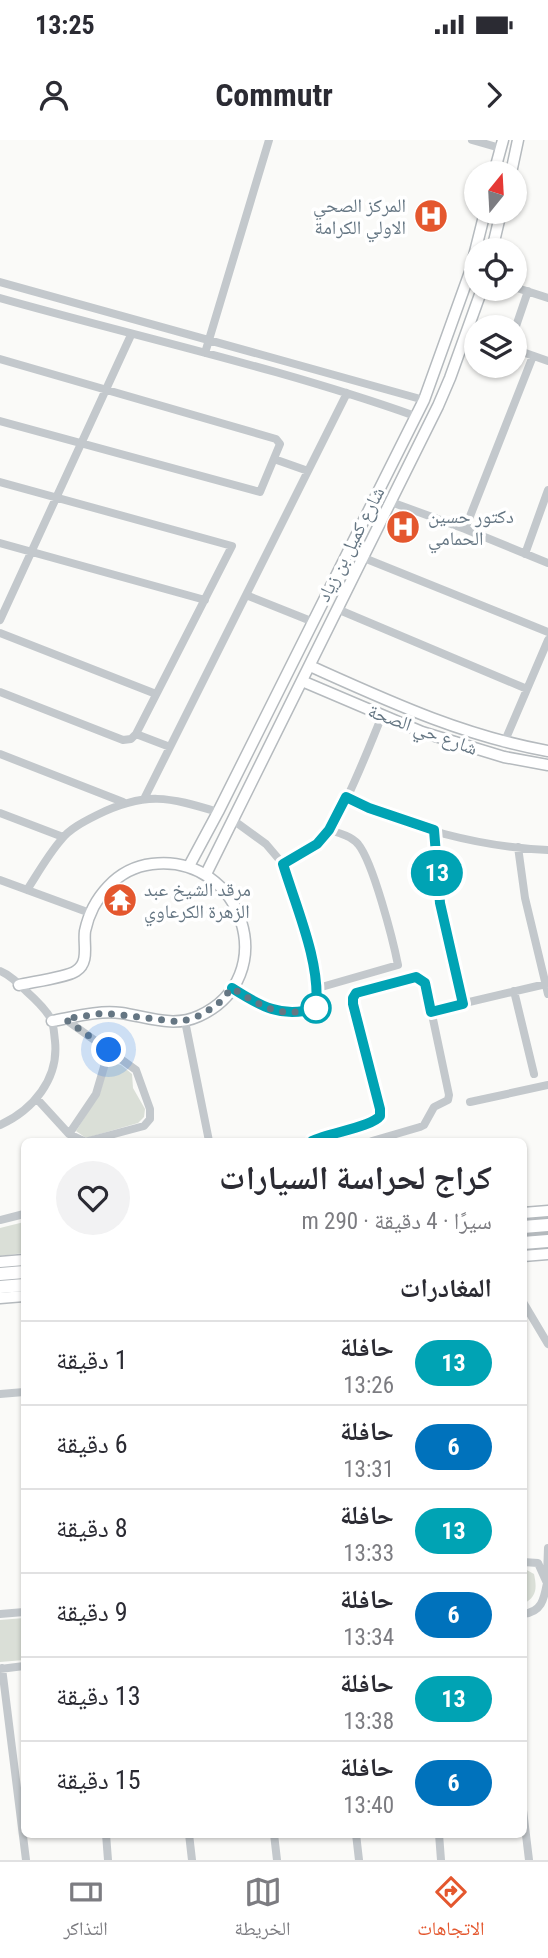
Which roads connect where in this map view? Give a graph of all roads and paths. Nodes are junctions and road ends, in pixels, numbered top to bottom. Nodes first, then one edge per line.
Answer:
1 (269, 140) edge
2 (472, 140) edge
3 (518, 140) edge
4 (501, 144) edge
5 (514, 161) edge
6 (482, 224) edge
7 (0, 282) edge
8 (528, 292) joint
9 (0, 298) edge
10 (548, 298) edge
11 (455, 314) junction
12 (520, 315) edge
13 (464, 321) edge
14 (131, 335) junction
15 (208, 340) junction
16 (464, 346) edge
17 (442, 348) junction
18 (205, 353) junction
19 (459, 354) junction
20 (527, 354) edge
21 (533, 356) junction
22 (0, 359) edge
23 (548, 361) edge
24 (106, 388) junction
25 (347, 394) junction
26 (424, 400) junction
27 (415, 416) junction
28 (0, 421) edge
29 (81, 443) junction
30 (274, 458) junction
31 (308, 471) junction
32 (0, 482) edge
33 (548, 490) edge
34 (56, 498) junction
35 (391, 502) junction
36 (466, 529) junction
37 (0, 543) edge
38 (32, 552) junction
39 (525, 554) junction
40 (364, 558) junction
41 (548, 563) edge
42 (246, 595) junction
43 (205, 600) junction
44 (337, 609) junction
45 (0, 620) edge
46 (311, 621) junction
47 (548, 632) edge
48 (0, 633) edge
49 (548, 640) edge
50 (310, 666) junction
51 (302, 681) junction
52 (527, 689) junction
53 (0, 692) edge
54 (156, 694) junction
55 (409, 711) junction
56 (266, 714) junction
57 (382, 716) junction
58 (431, 720) junction
59 (279, 723) junction
60 (402, 724) junction
61 (422, 732) junction
62 (136, 734) junction
63 (254, 739) junction
64 (504, 743) junction
65 (170, 747) junction
66 (267, 748) junction
67 (548, 751) edge
68 (0, 754) edge
69 (548, 765) edge
70 (346, 797) junction
71 (144, 799) junction
72 (123, 802) junction
73 (218, 812) junction
74 (0, 813) edge
75 (233, 820) junction
76 (329, 830) junction
77 (434, 830) junction
78 (63, 837) junction
79 (518, 848) junction
80 (548, 849) edge
81 (283, 864) junction
82 (189, 866) junction
83 (206, 874) junction
84 (0, 880) edge
85 (27, 890) junction
86 (90, 913) junction
87 (0, 971) edge
88 (546, 984) junction
89 (19, 985) junction
90 (232, 988) junction
91 (318, 988) junction
92 (514, 991) junction
93 (548, 994) edge
94 (463, 1004) junction
95 (431, 1012) junction
96 (65, 1019) junction
97 (52, 1021) junction
98 (185, 1021) junction
99 (109, 1050) junction
100 (534, 1074) dead end
101 (548, 1085) edge
102 (37, 1099) junction
103 (470, 1102) dead end
104 (0, 1125) edge
105 (69, 1135) junction
106 (78, 1138) edge
107 (98, 1138) edge
108 (208, 1138) edge
109 (320, 1138) edge
110 (382, 1138) edge
111 (548, 1211) edge
112 (527, 1213) edge
113 (21, 1215) edge
114 (0, 1220) edge
115 (548, 1225) edge
116 (527, 1227) edge
117 (548, 1241) edge
118 (527, 1243) edge
119 (548, 1254) edge
120 (527, 1256) edge
121 (21, 1260) edge
122 (0, 1262) edge
123 (21, 1272) edge
124 (0, 1274) edge
125 (21, 1285) edge
126 (0, 1287) edge
127 (21, 1296) edge
128 (0, 1298) edge
129 (527, 1310) edge
130 (548, 1344) edge
131 (21, 1392) edge
132 (0, 1394) edge
133 (548, 1548) edge
134 (527, 1562) edge
135 (547, 1583) edge
136 (548, 1590) edge
137 (21, 1612) edge
138 (527, 1613) edge
139 (0, 1614) edge
140 (21, 1666) edge
141 (1, 1669) edge
142 (21, 1822) edge
143 (23, 1838) edge
144 (106, 1838) edge
145 (189, 1838) edge
146 (274, 1838) edge
147 (356, 1838) edge
148 (439, 1838) edge
149 (526, 1838) edge
150 (26, 1860) edge
151 (108, 1860) edge
152 (192, 1860) edge
153 (277, 1860) edge
154 (359, 1860) edge
155 (441, 1860) edge
156 (529, 1860) edge

1 - 15 street
2 - 4 street
3 - 5 main road
6 - 11 main road, شارع كميل بن زياد
7 - 15 street
8 - 10 street
8 - 12 street
9 - 14 street
11 - 13 main road
11 - 17 main road, شارع كميل بن زياد
14 - 18 street
14 - 24 street
15 - 18 street
15 - 26 street
16 - 19 main road, شارع كميل بن زياد
17 - 19 main road
17 - 26 main road, شارع كميل بن زياد
18 - 25 street
19 - 35 main road, شارع كميل بن زياد
20 - 21 street
21 - 23 street
21 - 36 street
22 - 24 street
24 - 29 street
24 - 30 street
25 - 27 street
25 - 31 street
26 - 27 main road, شارع كميل بن زياد
27 - 46 main road, شارع كميل بن زياد
28 - 29 street
29 - 30 street
29 - 34 street
30 - 31 street
31 - 42 street
32 - 34 street
33 - 39 street
34 - 38 street
34 - 43 street
35 - 36 street
35 - 40 main road, شارع كميل بن زياد
36 - 39 street
37 - 38 street
38 - 43 street
38 - 45 street
39 - 41 street
40 - 44 main road, شارع كميل بن زياد
40 - 47 street
42 - 46 street
42 - 65 street
43 - 54 street
44 - 50 main road, شارع كميل بن زياد
44 - 52 street
46 - 56 main road, شارع كميل بن زياد
48 - 54 street
49 - 52 street
50 - 51 main road, شارع كميل بن زياد
50 - 55 main road, شارع حي الصحة
51 - 57 main road, شارع حي الصحة
51 - 59 main road, شارع كميل بن زياد
52 - 64 street
53 - 62 street
54 - 62 street
55 - 58 main road, شارع حي الصحة
55 - 60 main road
56 - 59 main road
56 - 63 main road, شارع كميل بن زياد
57 - 60 main road, شارع حي الصحة
57 - 70 street
58 - 61 main road
58 - 64 main road, شارع حي الصحة
59 - 66 main road, شارع كميل بن زياد
60 - 61 main road, شارع حي الصحة
61 - 69 main road, شارع حي الصحة
62 - 65 street
63 - 66 main road
63 - 73 main road, شارع كميل بن زياد
64 - 67 main road, شارع حي الصحة
65 - 71 street
66 - 75 main road, شارع كميل بن زياد
68 - 72 street
70 - 76 street
70 - 77 street
71 - 72 street
71 - 73 street
72 - 78 street
73 - 82 main road, شارع كميل بن زياد
74 - 78 street
75 - 81 street
75 - 83 main road, شارع كميل بن زياد
76 - 81 street
76 - 91 street
77 - 79 street
77 - 94 street
78 - 85 street
79 - 80 street
79 - 88 street
81 - 91 street
82 - 83 main road
82 - 86 main road
83 - 90 main road
84 - 85 street
85 - 86 street
86 - 89 main road
87 - 89 street
88 - 92 street
88 - 93 street
89 - 97 street
90 - 91 street
90 - 98 main road
92 - 94 street
92 - 100 street
94 - 95 street
95 - 109 street
95 - 110 street
96 - 97 main road
96 - 98 main road
96 - 99 street
97 - 102 street
98 - 108 street
99 - 105 street
99 - 107 street
101 - 103 street
102 - 104 street
102 - 105 street
105 - 106 street
111 - 112 main road
113 - 114 street
115 - 116 highway
117 - 118 highway
119 - 120 main road
121 - 122 main road
123 - 124 highway
125 - 126 highway
127 - 128 main road
129 - 130 street
131 - 132 street
133 - 135 street
134 - 135 street
135 - 136 street
135 - 138 street
137 - 139 street
140 - 141 street
141 - 142 street
143 - 150 street
144 - 151 street
145 - 152 street
146 - 153 street
147 - 154 street
148 - 155 street
149 - 156 street

